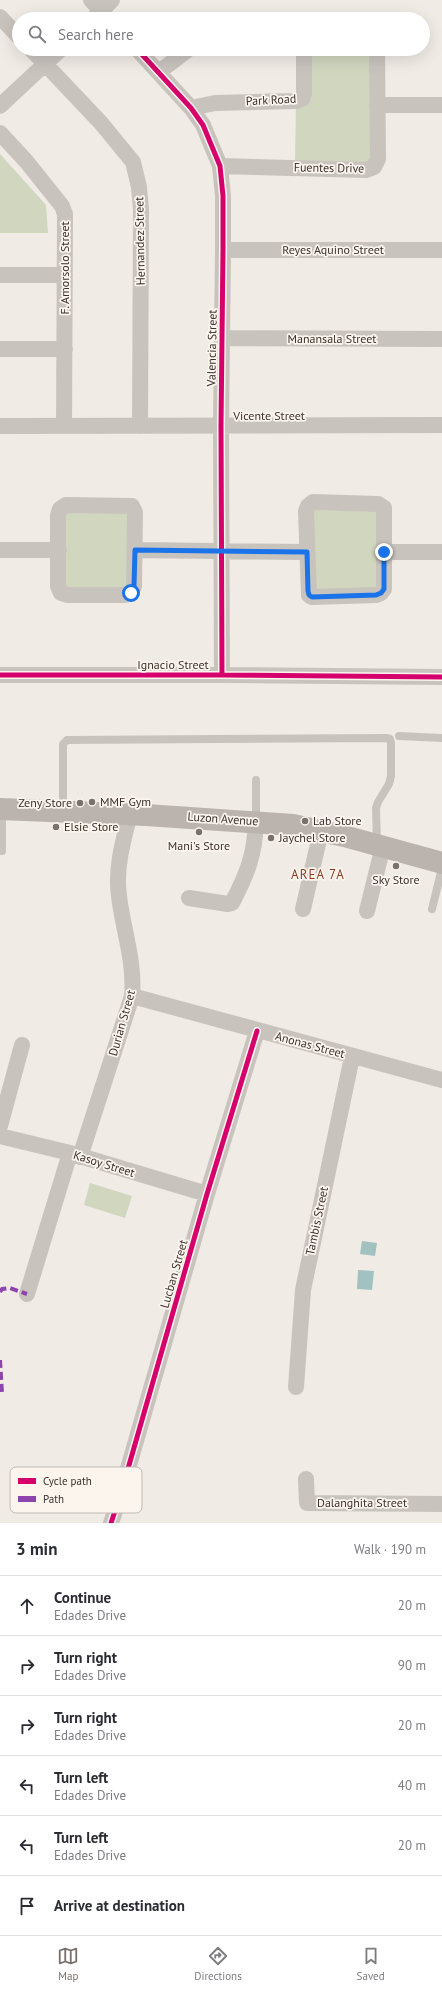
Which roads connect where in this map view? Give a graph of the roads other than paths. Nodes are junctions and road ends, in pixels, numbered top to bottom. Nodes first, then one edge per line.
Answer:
1 (0, 17) edge
2 (12, 30) edge
3 (38, 56) edge
4 (54, 56) edge
5 (144, 56) edge
6 (180, 56) edge
7 (304, 56) edge
8 (377, 56) edge
9 (45, 64) junction
10 (159, 72) junction
11 (378, 105) junction
12 (442, 105) edge
13 (0, 106) edge
14 (191, 108) junction
15 (0, 133) edge
16 (220, 166) junction
17 (223, 250) junction
18 (442, 250) edge
19 (0, 274) edge
20 (65, 275) junction
21 (222, 338) junction
22 (442, 339) edge
23 (0, 349) edge
24 (65, 349) junction
25 (442, 425) edge
26 (0, 426) edge
27 (64, 426) junction
28 (140, 426) junction
29 (221, 426) junction
30 (0, 550) edge
31 (59, 550) junction
32 (135, 550) junction
33 (221, 551) junction
34 (307, 552) junction
35 (384, 552) junction
36 (442, 552) edge
37 (0, 675) edge
38 (222, 675) junction
39 (442, 677) edge
40 (400, 736) dead end
41 (442, 738) edge
42 (256, 780) dead end
43 (1, 809) edge
44 (62, 811) junction
45 (130, 814) junction
46 (256, 822) junction
47 (321, 831) junction
48 (380, 846) junction
49 (2, 851) dead end
50 (442, 863) edge
51 (442, 868) edge
52 (189, 898) dead end
53 (432, 909) dead end
54 (303, 910) dead end
55 (367, 911) dead end
56 (132, 996) junction
57 (257, 1030) junction
58 (22, 1045) dead end
59 (352, 1057) junction
60 (442, 1080) edge
61 (0, 1126) edge
62 (0, 1136) edge
63 (75, 1155) junction
64 (207, 1194) junction
65 (27, 1294) dead end
66 (296, 1387) dead end
67 (128, 1467) edge
68 (306, 1479) dead end
69 (442, 1504) edge
70 (114, 1513) edge
71 (111, 1523) edge

1 - 2 street
3 - 9 street, Hernandez Street
4 - 9 street
5 - 10 street, Valencia Street
6 - 10 street
7 - 14 street, Park Road
8 - 11 street, Fuentes Drive
9 - 13 street
9 - 28 street, Hernandez Street
10 - 14 street, Valencia Street
11 - 12 street
11 - 16 street, Fuentes Drive
14 - 16 street, Valencia Street
15 - 20 street, F. Amorsolo Street
16 - 17 street, Valencia Street
17 - 18 street, Reyes Aquino Street
17 - 21 street, Valencia Street
19 - 20 street
20 - 24 street, F. Amorsolo Street
21 - 22 street, Manansala Street
21 - 29 street, Valencia Street
23 - 24 street
24 - 27 street, F. Amorsolo Street
25 - 29 street, Vicente Street
26 - 27 street, Vicente Street
27 - 28 street, Vicente Street
28 - 29 street, Vicente Street
29 - 33 street, Valencia Street
30 - 31 street
31 - 32 street
31 - 32 street
32 - 33 street
33 - 34 street
33 - 38 street, Valencia Street
34 - 35 street
34 - 35 street
35 - 36 street
37 - 38 street, Ignacio Street
38 - 39 street, Ignacio Street
40 - 41 lane
42 - 46 lane
43 - 44 main road, Luzon Avenue
43 - 49 lane
44 - 45 main road, Luzon Avenue
44 - 48 lane
45 - 46 main road, Luzon Avenue
45 - 56 street, Durian Street
46 - 47 main road, Luzon Avenue
46 - 52 street
47 - 48 main road, Luzon Avenue
47 - 54 street
48 - 50 main road, Luzon Avenue
48 - 55 street
51 - 53 lane
56 - 57 street, Anonas Street
56 - 63 street, Durian Street
57 - 59 street, Anonas Street
57 - 64 street, Lucban Street
58 - 61 street
59 - 60 street, Anonas Street
59 - 66 street, Tambis Street
62 - 63 street, Kasoy Street
63 - 64 street, Kasoy Street
63 - 65 street, Durian Street
64 - 67 street, Lucban Street
68 - 69 street, Dalanghita Street
70 - 71 street, Lucban Street

